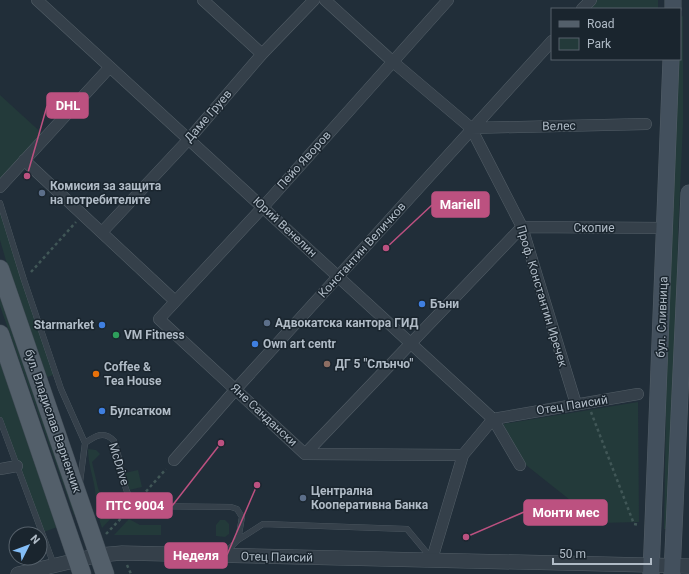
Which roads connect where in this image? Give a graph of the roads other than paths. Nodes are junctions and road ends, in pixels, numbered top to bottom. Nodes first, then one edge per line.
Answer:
1 (37, 0) edge
2 (203, 0) edge
3 (314, 0) edge
4 (325, 0) edge
5 (448, 0) edge
6 (590, 0) edge
7 (583, 8) edge
8 (551, 42) edge
9 (262, 54) junction
10 (671, 60) edge
11 (392, 61) junction
12 (110, 67) junction
13 (646, 124) dead end
14 (471, 128) junction
15 (189, 139) junction
16 (24, 160) junction
17 (0, 187) edge
18 (689, 193) edge
19 (0, 202) edge
20 (263, 207) junction
21 (522, 227) junction
22 (666, 228) junction
23 (102, 232) junction
24 (688, 233) edge
25 (0, 269) edge
26 (339, 277) junction
27 (175, 301) junction
28 (159, 319) joint
29 (0, 334) edge
30 (411, 343) junction
31 (236, 389) junction
32 (638, 394) dead end
33 (582, 404) junction
34 (493, 419) junction
35 (0, 420) edge
36 (85, 442) junction
37 (305, 454) junction
38 (463, 456) junction
39 (174, 460) dead end
40 (520, 465) dead end
41 (17, 466) junction
42 (0, 469) edge
43 (79, 493) junction
44 (238, 540) junction
45 (99, 555) junction
46 (221, 556) junction
47 (432, 559) junction
48 (54, 565) junction
49 (689, 566) edge
50 (80, 567) edge
51 (651, 569) edge
52 (672, 570) edge
53 (18, 574) edge
54 (105, 574) edge

1 - 12 street, Юрий Венелин
2 - 9 street
3 - 9 street, Даме Груев
4 - 11 street, Проф. Константин Иречек
5 - 11 street, Пейо Яворов
6 - 7 street
8 - 14 street, Константин Величков
9 - 15 street, Даме Груев
10 - 22 main road, бул. Сливница
11 - 14 street, Проф. Константин Иречек
11 - 20 street, Пейо Яворов
12 - 15 street, Юрий Венелин
12 - 16 street
13 - 14 street, Велес
14 - 21 street, Проф. Константин Иречек
14 - 26 street, Константин Величков
15 - 20 street, Юрий Венелин
15 - 23 street, Даме Груев
16 - 17 street
16 - 23 street
18 - 24 main road, бул. Сливница
19 - 36 lane
20 - 26 street, Юрий Венелин
20 - 27 street, Пейо Яворов
21 - 22 street, Скопие
21 - 30 street
21 - 33 street, Проф. Константин Иречек
22 - 51 main road, бул. Сливница
23 - 27 street
24 - 52 main road, бул. Сливница
25 - 43 main road, бул. Владислав Варненчик
26 - 30 street, Юрий Венелин
26 - 31 street, Константин Величков
27 - 28 street, Пейо Яворов
28 - 31 street, Яне Сандански
29 - 50 main road, бул. Владислав Варненчик
30 - 34 street, Юрий Венелин
30 - 37 street
31 - 37 street, Яне Сандански
31 - 39 street, Константин Величков
32 - 33 street, Отец Паисий
33 - 34 street, Отец Паисий
34 - 38 street
34 - 40 street, Юрий Венелин
35 - 41 lane
36 - 43 lane
36 - 44 lane, McDrive
37 - 38 street, Яне Сандански
38 - 47 street
41 - 42 street
41 - 48 lane
43 - 45 main road, бул. Владислав Варненчик
44 - 46 lane
44 - 47 lane
45 - 46 street, Отец Паисий
45 - 50 street, Отец Паисий
45 - 54 main road, бул. Владислав Варненчик
46 - 47 street, Отец Паисий
47 - 51 street, Отец Паисий
48 - 50 street, Отец Паисий
48 - 53 street, Отец Паисий
49 - 52 street, Отец Паисий
51 - 52 street, Отец Паисий

